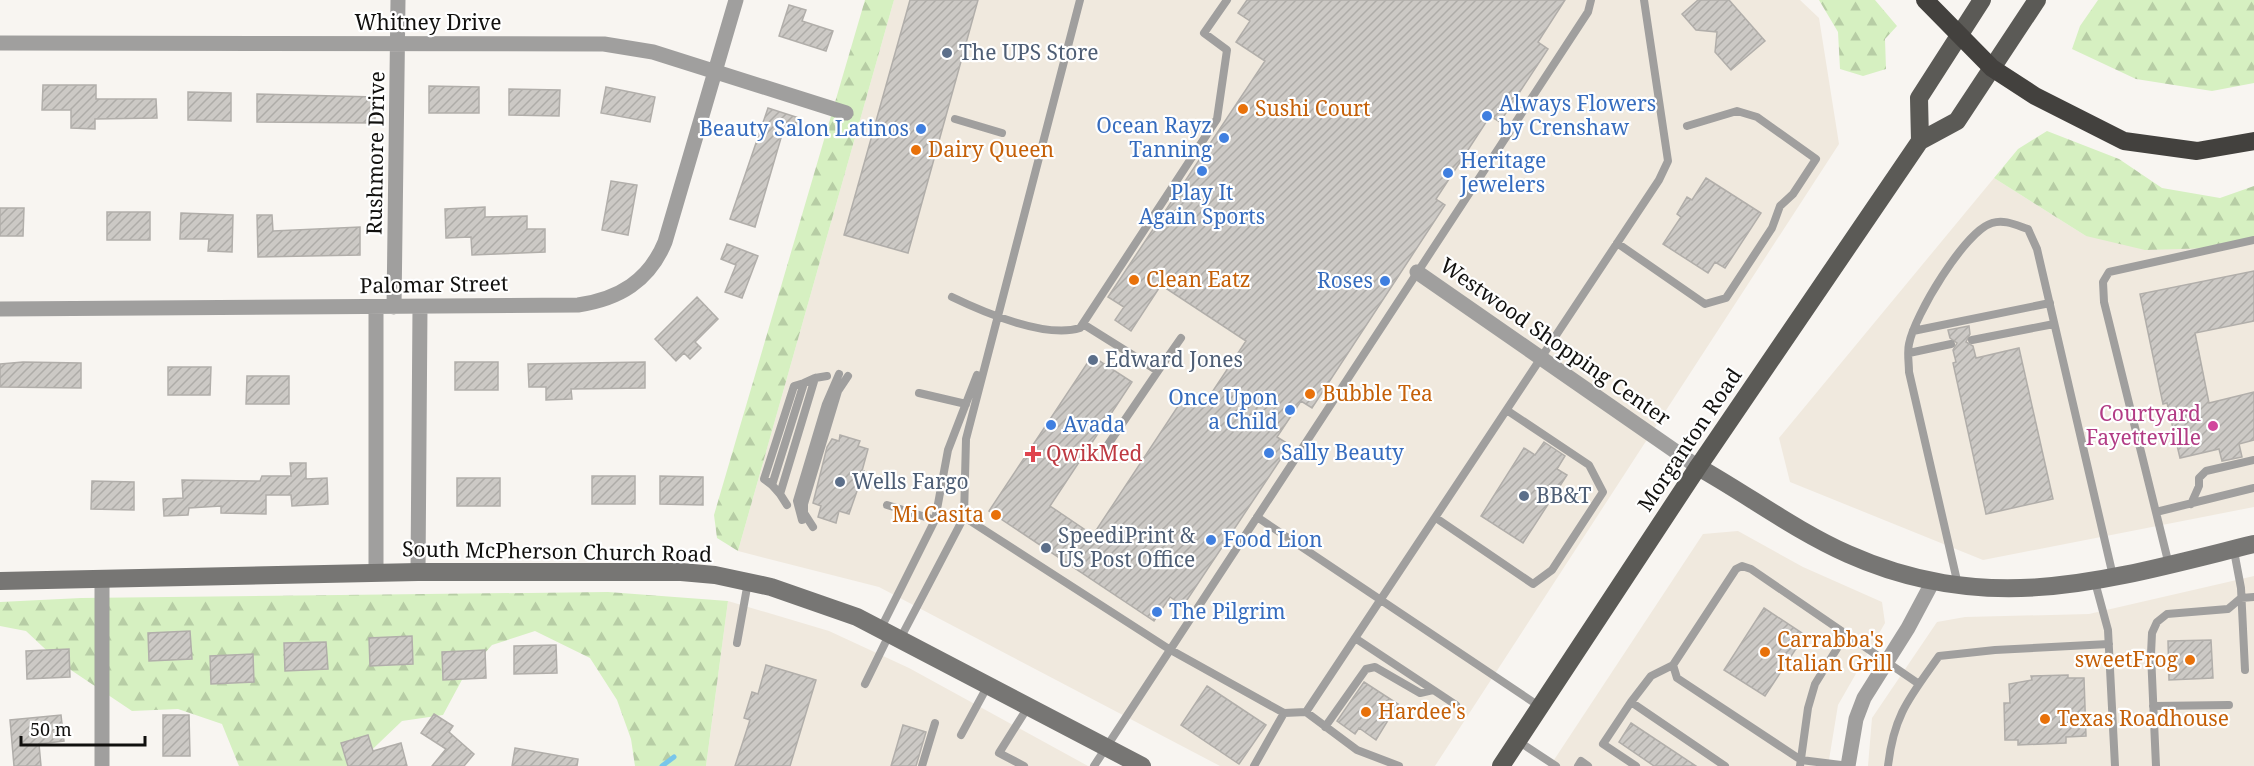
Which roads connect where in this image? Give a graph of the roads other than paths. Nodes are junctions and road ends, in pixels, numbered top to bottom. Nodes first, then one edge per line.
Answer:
1 (398, 0) edge
2 (736, 0) edge
3 (1080, 0) edge
4 (1227, 0) edge
5 (1591, 0) edge
6 (1644, 0) edge
7 (1924, 0) edge
8 (1982, 0) edge
9 (2037, 0) edge
10 (1959, 36) junction
11 (0, 43) edge
12 (399, 44) junction
13 (1992, 68) junction
14 (716, 72) junction
15 (846, 113) dead end
16 (956, 118) dead end
17 (1687, 126) dead end
18 (1002, 133) dead end
19 (1920, 141) junction
20 (2254, 141) edge
21 (2254, 240) edge
22 (1617, 243) junction
23 (1417, 272) junction
24 (952, 297) dead end
25 (2050, 303) junction
26 (376, 307) junction
27 (394, 307) junction
28 (420, 307) junction
29 (0, 309) edge
30 (996, 317) junction
31 (1083, 324) junction
32 (2054, 324) junction
33 (1913, 331) junction
34 (1181, 338) dead end
35 (1972, 340) dead end
36 (1951, 344) dead end
37 (989, 345) junction
38 (1909, 353) junction
39 (1542, 359) junction
40 (1158, 371) junction
41 (827, 376) dead end
42 (815, 378) junction
43 (919, 393) dead end
44 (966, 404) junction
45 (1508, 411) junction
46 (1107, 446) dead end
47 (2254, 460) edge
48 (1698, 467) junction
49 (2254, 488) edge
50 (780, 494) junction
51 (887, 504) dead end
52 (2191, 504) junction
53 (787, 505) dead end
54 (2156, 512) junction
55 (963, 517) junction
56 (1257, 517) junction
57 (1436, 518) junction
58 (935, 520) junction
59 (803, 521) dead end
60 (813, 527) dead end
61 (2254, 544) edge
62 (2233, 549) junction
63 (2169, 565) junction
64 (418, 572) junction
65 (376, 573) junction
66 (2114, 578) junction
67 (102, 579) junction
68 (0, 581) edge
69 (748, 582) junction
70 (2095, 582) junction
71 (1932, 583) junction
72 (1958, 586) junction
73 (2254, 597) edge
74 (2241, 598) junction
75 (1382, 599) junction
76 (890, 634) junction
77 (1846, 634) junction
78 (1355, 639) junction
79 (737, 643) dead end
80 (2109, 645) junction
81 (1169, 649) junction
82 (1887, 661) junction
83 (1674, 665) junction
84 (2246, 670) dead end
85 (865, 684) dead end
86 (1919, 684) junction
87 (988, 685) junction
88 (1432, 690) junction
89 (1631, 702) junction
90 (1456, 705) dead end
91 (2229, 705) dead end
92 (1028, 706) junction
93 (2153, 706) junction
94 (1540, 707) junction
95 (1306, 712) junction
96 (1284, 713) junction
97 (935, 723) dead end
98 (1325, 727) junction
99 (961, 735) dead end
100 (1518, 741) junction
101 (1105, 747) junction
102 (1800, 763) edge
103 (102, 766) edge
104 (922, 766) edge
105 (1024, 766) edge
106 (1094, 766) edge
107 (1142, 766) edge
108 (1254, 766) edge
109 (1399, 766) edge
110 (1501, 766) edge
111 (1556, 766) edge
112 (1578, 766) edge
113 (1588, 766) edge
114 (1636, 766) edge
115 (1725, 766) edge
116 (1849, 766) edge
117 (1888, 766) edge
118 (2115, 766) edge
119 (2156, 766) edge

1 - 12 street, Rushmore Drive
2 - 14 street, Palomar Street
3 - 30 lane
4 - 31 lane
5 - 23 lane
6 - 22 lane
7 - 10 highway
8 - 10 main road
9 - 13 main road, Morganton Road
10 - 13 highway
10 - 19 main road
11 - 12 street, Whitney Drive
12 - 14 street, Whitney Drive
12 - 27 street, Rushmore Drive
13 - 19 main road, Morganton Road
13 - 20 highway
14 - 15 street, Whitney Drive
14 - 28 street, Palomar Street
16 - 18 lane
17 - 22 lane
19 - 48 main road, Morganton Road
21 - 54 lane
22 - 39 lane
23 - 39 street, Westwood Shopping Center
23 - 56 lane
24 - 30 lane
25 - 32 lane
25 - 33 lane
25 - 33 lane
26 - 27 street, Palomar Street
26 - 29 street, Palomar Street
26 - 65 street
27 - 28 street, Palomar Street
28 - 64 street
30 - 31 lane
30 - 37 lane
31 - 40 lane
32 - 35 lane
32 - 66 lane
33 - 38 lane
34 - 40 lane
36 - 38 lane
37 - 44 lane
37 - 55 lane
38 - 72 lane
39 - 45 lane
39 - 48 street, Westwood Shopping Center
40 - 46 lane
41 - 42 lane
42 - 50 lane
42 - 50 lane
43 - 44 lane
44 - 58 lane
45 - 57 lane
45 - 57 lane
47 - 52 lane
48 - 71 main road
48 - 94 main road, Morganton Road
49 - 52 lane
50 - 53 lane
51 - 58 lane
52 - 54 lane
54 - 63 lane
55 - 76 lane
55 - 81 lane
56 - 75 lane
56 - 81 lane
57 - 75 lane
58 - 76 lane
59 - 60 lane
61 - 62 main road
62 - 63 main road
62 - 74 lane
63 - 66 main road
64 - 65 main road, South McPherson Church Road
64 - 69 main road, South McPherson Church Road
65 - 67 main road, South McPherson Church Road
66 - 70 main road
67 - 68 main road, South McPherson Church Road
67 - 103 street
69 - 76 main road, South McPherson Church Road
69 - 79 lane
70 - 72 main road
70 - 80 lane
71 - 72 main road
71 - 82 street
73 - 74 lane
74 - 84 lane
74 - 93 lane
75 - 78 lane
75 - 94 lane
76 - 85 lane
76 - 87 main road, South McPherson Church Road
77 - 82 lane
77 - 83 lane
77 - 102 lane
78 - 88 lane
78 - 95 lane
80 - 86 lane
80 - 118 lane
81 - 96 lane
81 - 101 lane
82 - 86 lane
82 - 116 street
83 - 89 lane
83 - 102 lane
86 - 117 lane
87 - 92 main road, South McPherson Church Road
87 - 99 lane
88 - 90 lane
88 - 98 lane
89 - 114 lane
89 - 115 lane
91 - 93 lane
92 - 101 main road, South McPherson Church Road
92 - 105 lane
93 - 119 lane
94 - 100 main road, Morganton Road
95 - 96 lane
95 - 98 lane
96 - 108 lane
97 - 104 lane
98 - 109 lane
100 - 110 main road, Morganton Road
100 - 111 lane
101 - 106 lane
101 - 107 main road, South McPherson Church Road
102 - 116 lane
112 - 113 lane

